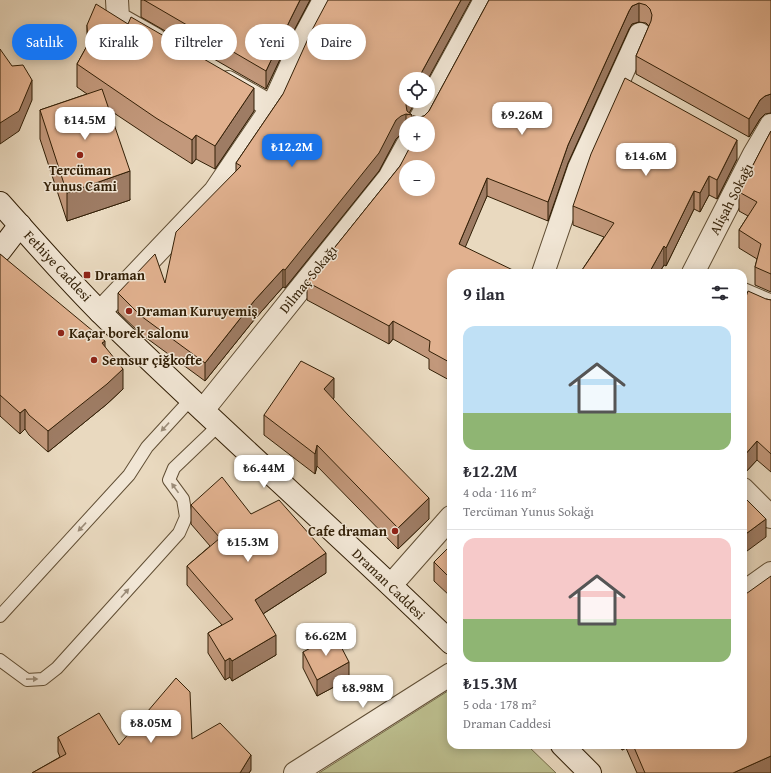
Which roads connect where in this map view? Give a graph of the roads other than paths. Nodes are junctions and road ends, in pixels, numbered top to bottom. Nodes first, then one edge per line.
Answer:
1 (117, 0) edge
2 (324, 0) edge
3 (485, 0) edge
4 (640, 34) dead end
5 (161, 43) edge
6 (212, 72) edge
7 (619, 80) junction
8 (639, 91) edge
9 (272, 107) junction
10 (422, 116) edge
11 (771, 125) edge
12 (734, 142) edge
13 (403, 152) edge
14 (754, 154) junction
15 (0, 203) edge
16 (20, 226) junction
17 (0, 251) edge
18 (544, 269) edge
19 (696, 269) edge
20 (747, 296) edge
21 (771, 306) edge
22 (100, 312) junction
23 (197, 404) junction
24 (219, 425) junction
25 (747, 493) edge
26 (771, 517) edge
27 (447, 522) edge
28 (771, 573) edge
29 (391, 585) junction
30 (747, 590) edge
31 (0, 616) edge
32 (447, 639) edge
33 (0, 660) edge
34 (447, 677) edge
35 (566, 749) edge
36 (295, 773) edge
37 (590, 773) edge

1 - 5 street
2 - 9 street
3 - 10 street
4 - 7 street
6 - 9 street
7 - 8 street
7 - 18 street
9 - 22 street
11 - 14 street, Alişah Sokağı
12 - 14 street
13 - 23 street, Dilmaç Sokağı
14 - 19 street, Alişah Sokağı
15 - 16 street, Fethiye Caddesi
16 - 17 street
16 - 22 street, Fethiye Caddesi
20 - 21 street
22 - 23 street, Draman Caddesi
23 - 24 street, Draman Caddesi
23 -> 31 lane
24 - 29 street, Draman Caddesi
33 -> 24 lane
25 - 26 street
27 - 29 street
28 - 30 street
29 - 32 street, Draman Caddesi
34 - 36 street
35 - 37 street

